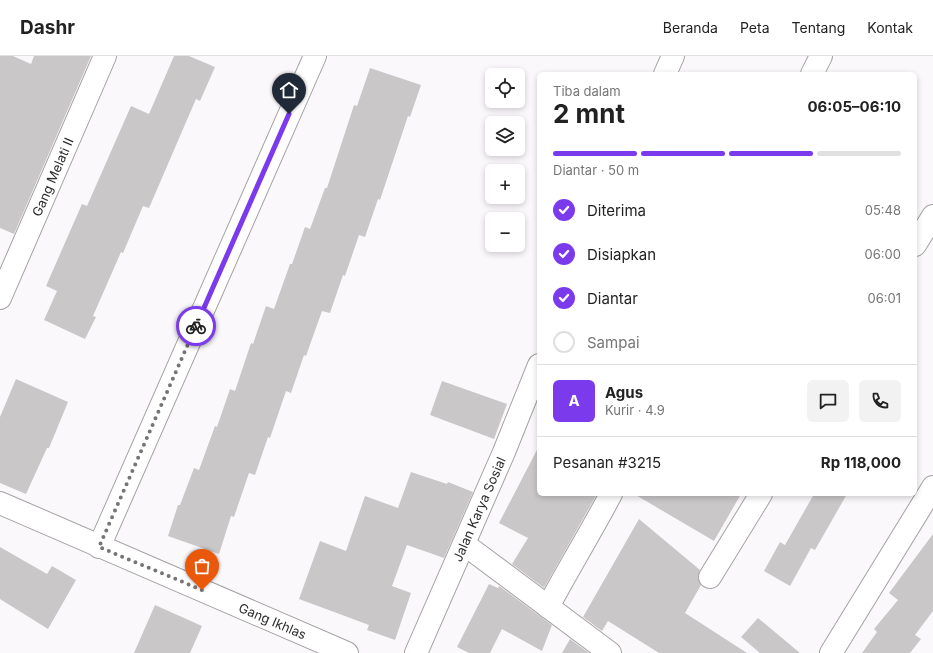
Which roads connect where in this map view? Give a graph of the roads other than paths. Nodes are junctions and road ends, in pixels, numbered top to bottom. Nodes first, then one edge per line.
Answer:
1 (105, 56) edge
2 (315, 56) edge
3 (673, 56) edge
4 (821, 56) edge
5 (666, 72) edge
6 (813, 72) edge
7 (933, 216) edge
8 (917, 242) edge
9 (0, 298) edge
10 (537, 370) edge
11 (933, 487) edge
12 (610, 496) edge
13 (761, 496) edge
14 (0, 503) edge
15 (464, 544) junction
16 (99, 547) junction
17 (710, 577) dead end
18 (548, 607) junction
19 (604, 651) edge
20 (347, 653) edge
21 (416, 653) edge
22 (831, 653) edge

1 - 9 street, Gang Melati II
2 - 16 street
3 - 5 street
4 - 6 street
7 - 8 street
10 - 15 street, Jalan Karya Sosial
11 - 22 street
12 - 18 street
13 - 17 street
14 - 16 street, Gang Ikhlas
15 - 18 street
15 - 21 street, Jalan Karya Sosial
16 - 20 street, Gang Ikhlas
18 - 19 street

